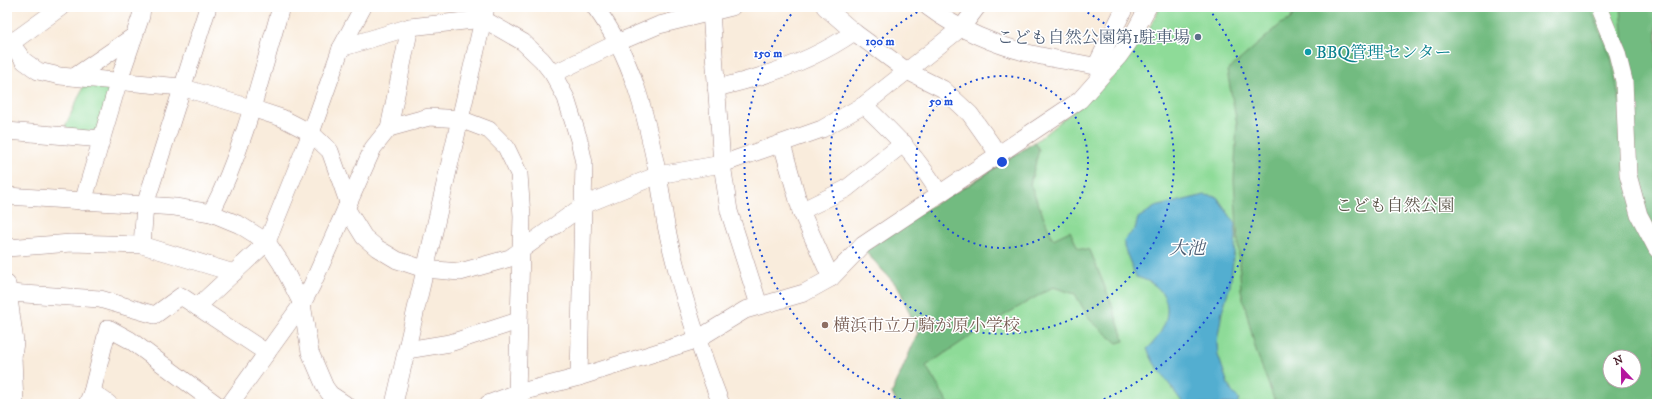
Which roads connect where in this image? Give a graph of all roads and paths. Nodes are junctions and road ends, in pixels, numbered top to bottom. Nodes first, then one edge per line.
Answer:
1 (61, 7) edge
2 (142, 7) edge
3 (208, 7) edge
4 (280, 7) edge
5 (363, 7) edge
6 (595, 7) edge
7 (732, 7) edge
8 (825, 7) edge
9 (928, 7) edge
10 (977, 7) edge
11 (1125, 7) edge
12 (1148, 7) edge
13 (1598, 7) edge
14 (710, 10) edge
15 (485, 13) edge
16 (410, 27) junction
17 (962, 27) junction
18 (854, 32) junction
19 (134, 36) junction
20 (618, 42) junction
21 (8, 43) edge
22 (341, 48) junction
23 (1102, 68) junction
24 (907, 71) junction
25 (553, 74) junction
26 (74, 77) junction
27 (119, 80) junction
28 (181, 87) junction
29 (716, 88) junction
30 (864, 105) junction
31 (251, 108) junction
32 (460, 119) junction
33 (389, 128) junction
34 (7, 131) edge
35 (311, 133) junction
36 (102, 139) junction
37 (904, 143) junction
38 (782, 144) junction
39 (999, 155) junction
40 (722, 164) junction
41 (658, 175) junction
42 (939, 193) junction
43 (7, 196) edge
44 (83, 202) junction
45 (145, 205) junction
46 (347, 205) junction
47 (584, 205) junction
48 (801, 211) junction
49 (211, 213) junction
50 (267, 242) junction
51 (142, 245) junction
52 (7, 248) edge
53 (1657, 249) edge
54 (520, 251) junction
55 (424, 270) junction
56 (234, 273) junction
57 (831, 278) junction
58 (8, 288) edge
59 (302, 304) junction
60 (759, 305) junction
61 (197, 307) junction
62 (518, 321) junction
63 (696, 340) junction
64 (407, 350) junction
65 (267, 353) junction
66 (10, 357) edge
67 (579, 377) junction
68 (90, 398) edge
69 (518, 399) edge
70 (15, 404) edge
71 (109, 404) edge
72 (216, 404) edge
73 (230, 404) edge
74 (345, 404) edge
75 (394, 404) edge
76 (488, 404) edge
77 (720, 404) edge

1 - 21 street
2 - 19 street
3 - 28 street
4 - 31 street
5 - 22 street
6 - 20 street
7 - 14 street
8 - 18 street
9 - 17 street
10 - 17 street
11 - 23 street
12 - 23 street
13 - 53 street
14 - 20 street
14 - 29 street
15 - 16 street
15 - 25 street
15 - 32 street
16 - 22 street
16 - 33 street
17 - 23 street
17 - 24 street
18 - 24 street
18 - 29 street
19 - 26 street
19 - 27 street
20 - 25 street
20 - 41 street
21 - 26 street
22 - 35 street
23 - 39 street
24 - 30 street
24 - 39 street
25 - 47 street
26 - 27 street
27 - 28 street
27 - 36 street
28 - 31 street
28 - 45 street
29 - 40 street
30 - 37 street
30 - 38 street
31 - 35 street
31 - 49 street
32 - 33 street
32 - 54 street
32 - 55 street
33 - 46 street
34 - 36 street
35 - 46 street
35 - 50 street
36 - 44 street
37 - 42 street
37 - 48 street
38 - 40 street
38 - 48 street
39 - 42 street
40 - 41 street
40 - 60 street
41 - 47 street
41 - 63 street
42 - 57 street
43 - 44 street
44 - 45 street
45 - 49 street
45 - 51 street
46 - 55 street
46 - 59 street
47 - 54 street
47 - 67 street
48 - 57 street
49 - 50 street
50 - 56 street
50 - 59 street
51 - 52 street
51 - 56 street
54 - 55 street
54 - 62 street
55 - 64 street
56 - 61 street
57 - 60 street
58 - 61 street
58 - 66 street
59 - 65 street
59 - 74 street
60 - 63 street
61 - 65 street
62 - 64 street
62 - 69 street
63 - 67 street
63 - 77 street
64 - 75 street
65 - 73 street
66 - 70 street
67 - 69 street
68 - 71 street
68 - 72 street
69 - 76 street

